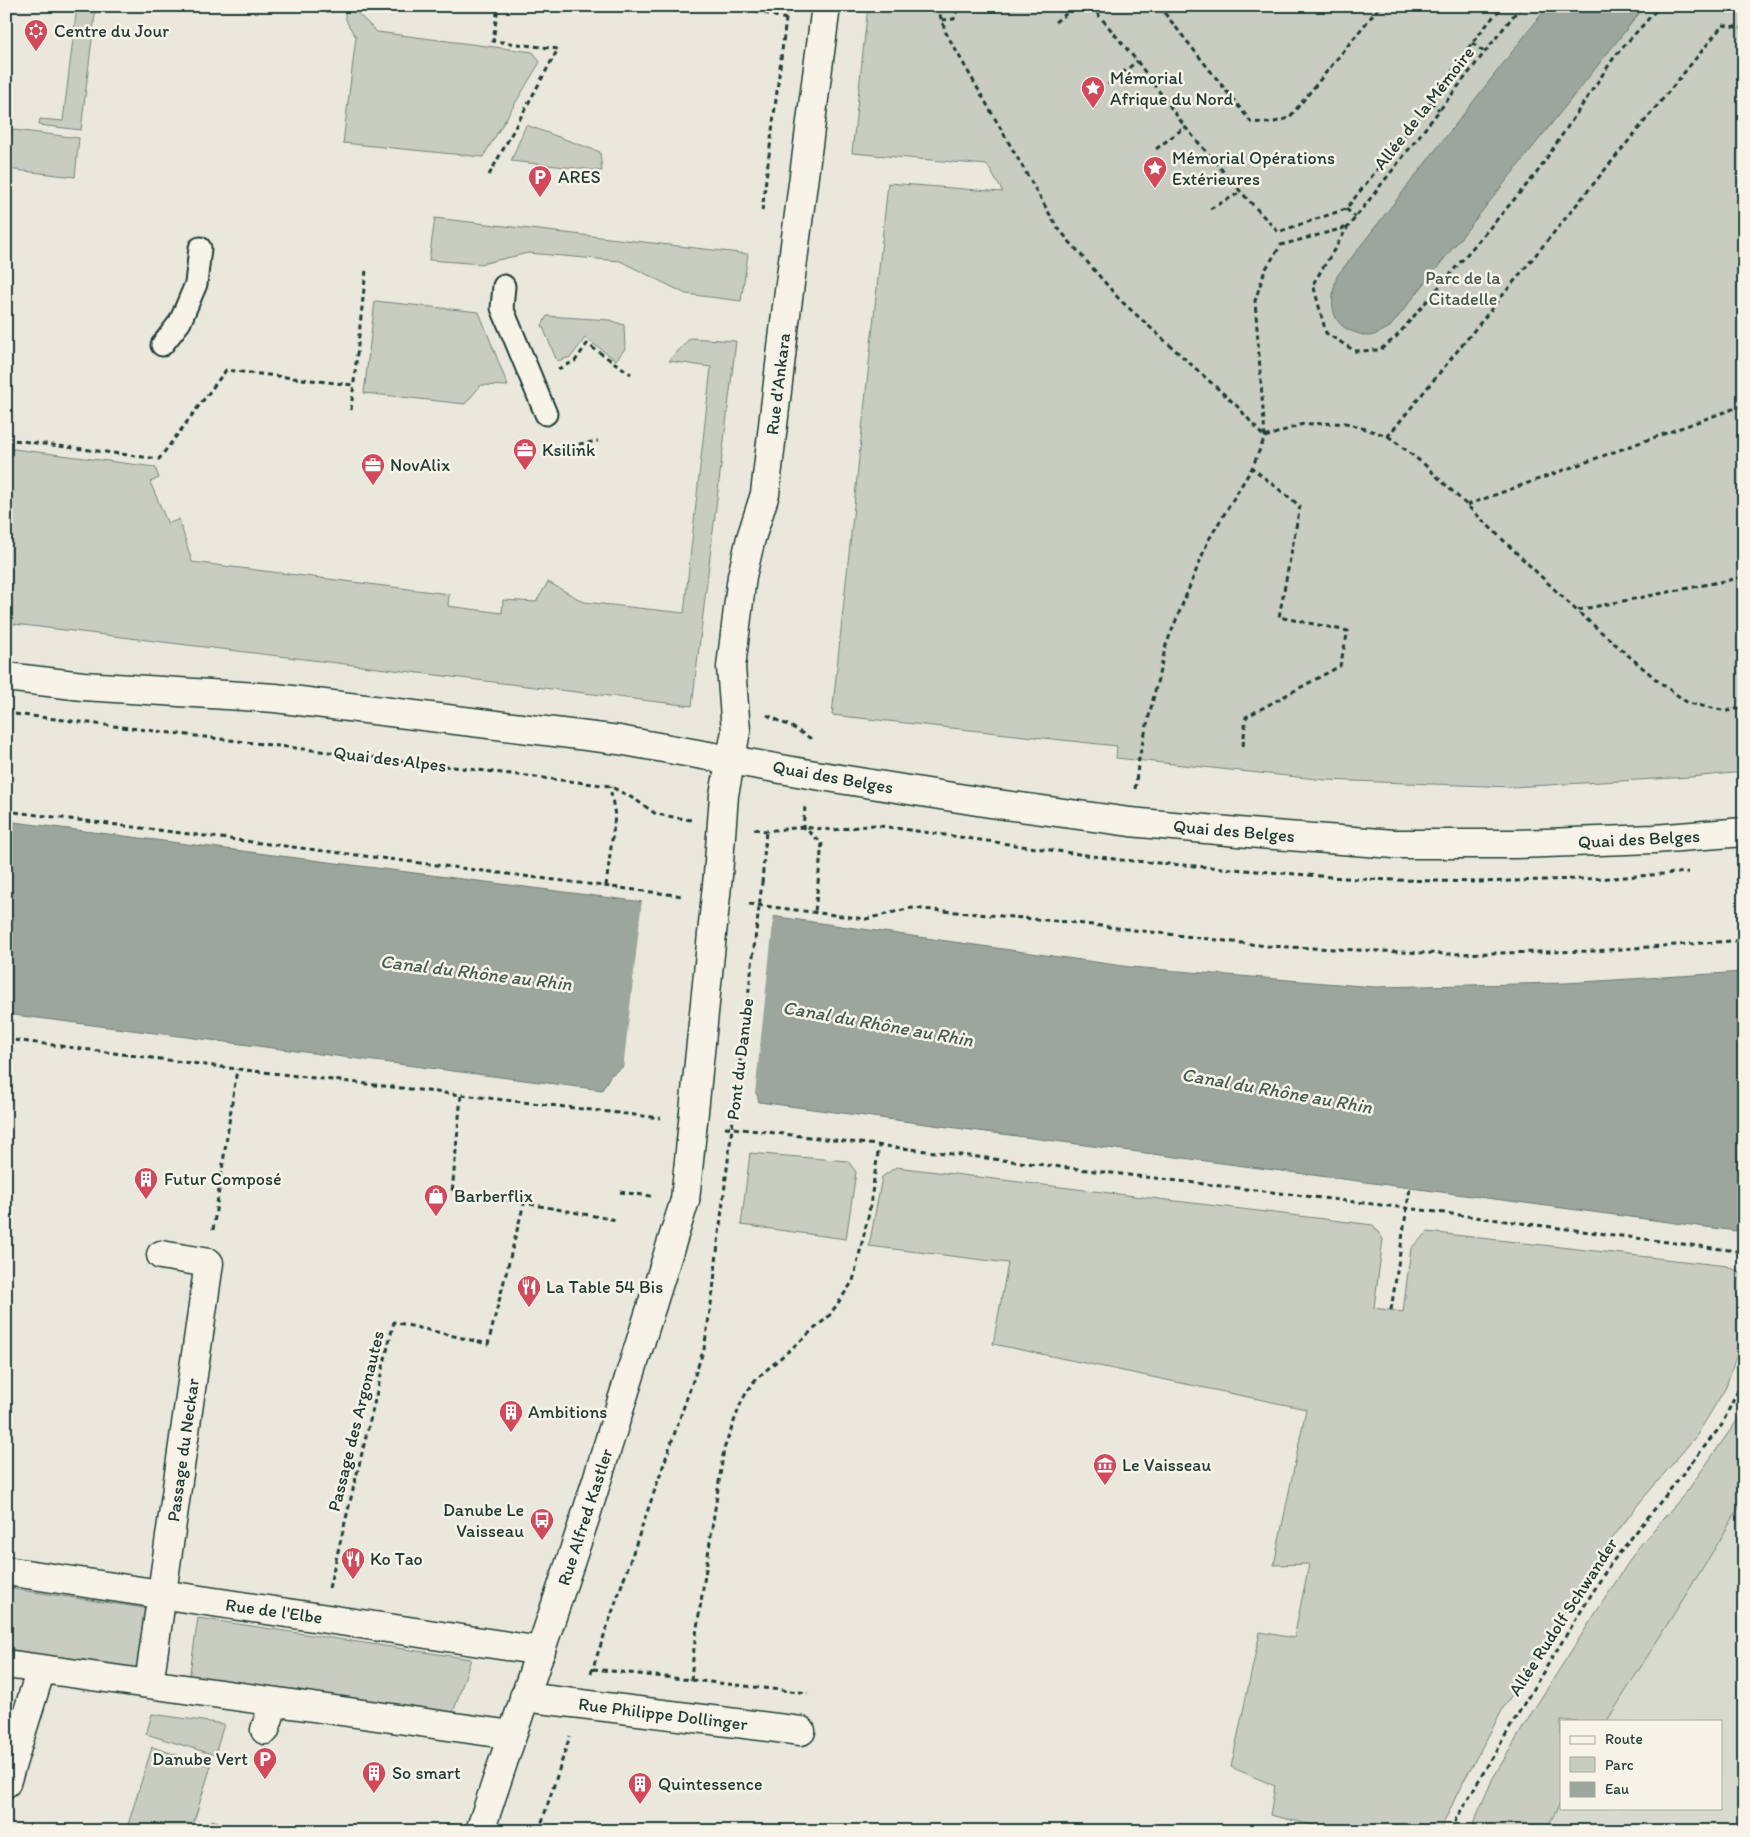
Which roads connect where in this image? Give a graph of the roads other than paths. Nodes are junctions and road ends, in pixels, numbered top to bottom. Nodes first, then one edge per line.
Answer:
1 (826, 6) edge
2 (200, 248) dead end
3 (504, 286) dead end
4 (162, 345) dead end
5 (546, 414) dead end
6 (6, 677) edge
7 (730, 759) junction
8 (1744, 832) edge
9 (161, 1256) dead end
10 (6, 1571) edge
11 (163, 1594) junction
12 (541, 1651) junction
13 (6, 1664) edge
14 (41, 1668) junction
15 (149, 1684) junction
16 (524, 1697) junction
17 (274, 1702) junction
18 (265, 1730) dead end
19 (801, 1731) dead end
20 (512, 1736) junction
21 (6, 1782) edge
22 (480, 1831) edge

1 - 7 street, Rue d'Ankara
2 - 4 lane
3 - 5 lane
6 - 7 street
7 - 8 street, Quai des Belges
7 - 12 street, Rue Alfred Kastler, bridge
9 - 11 street, Passage du Neckar
10 - 11 street, Rue de l'Elbe
11 - 12 street, Rue de l'Elbe
11 - 15 street, Passage du Neckar
12 - 16 street, Rue Alfred Kastler
13 - 14 street
14 - 15 street
14 - 21 street
15 - 17 street
16 - 19 street, Rue Philippe Dollinger
16 - 20 street, Rue Alfred Kastler
17 - 18 street
17 - 20 street
20 - 22 street, Rue Alfred Kastler

